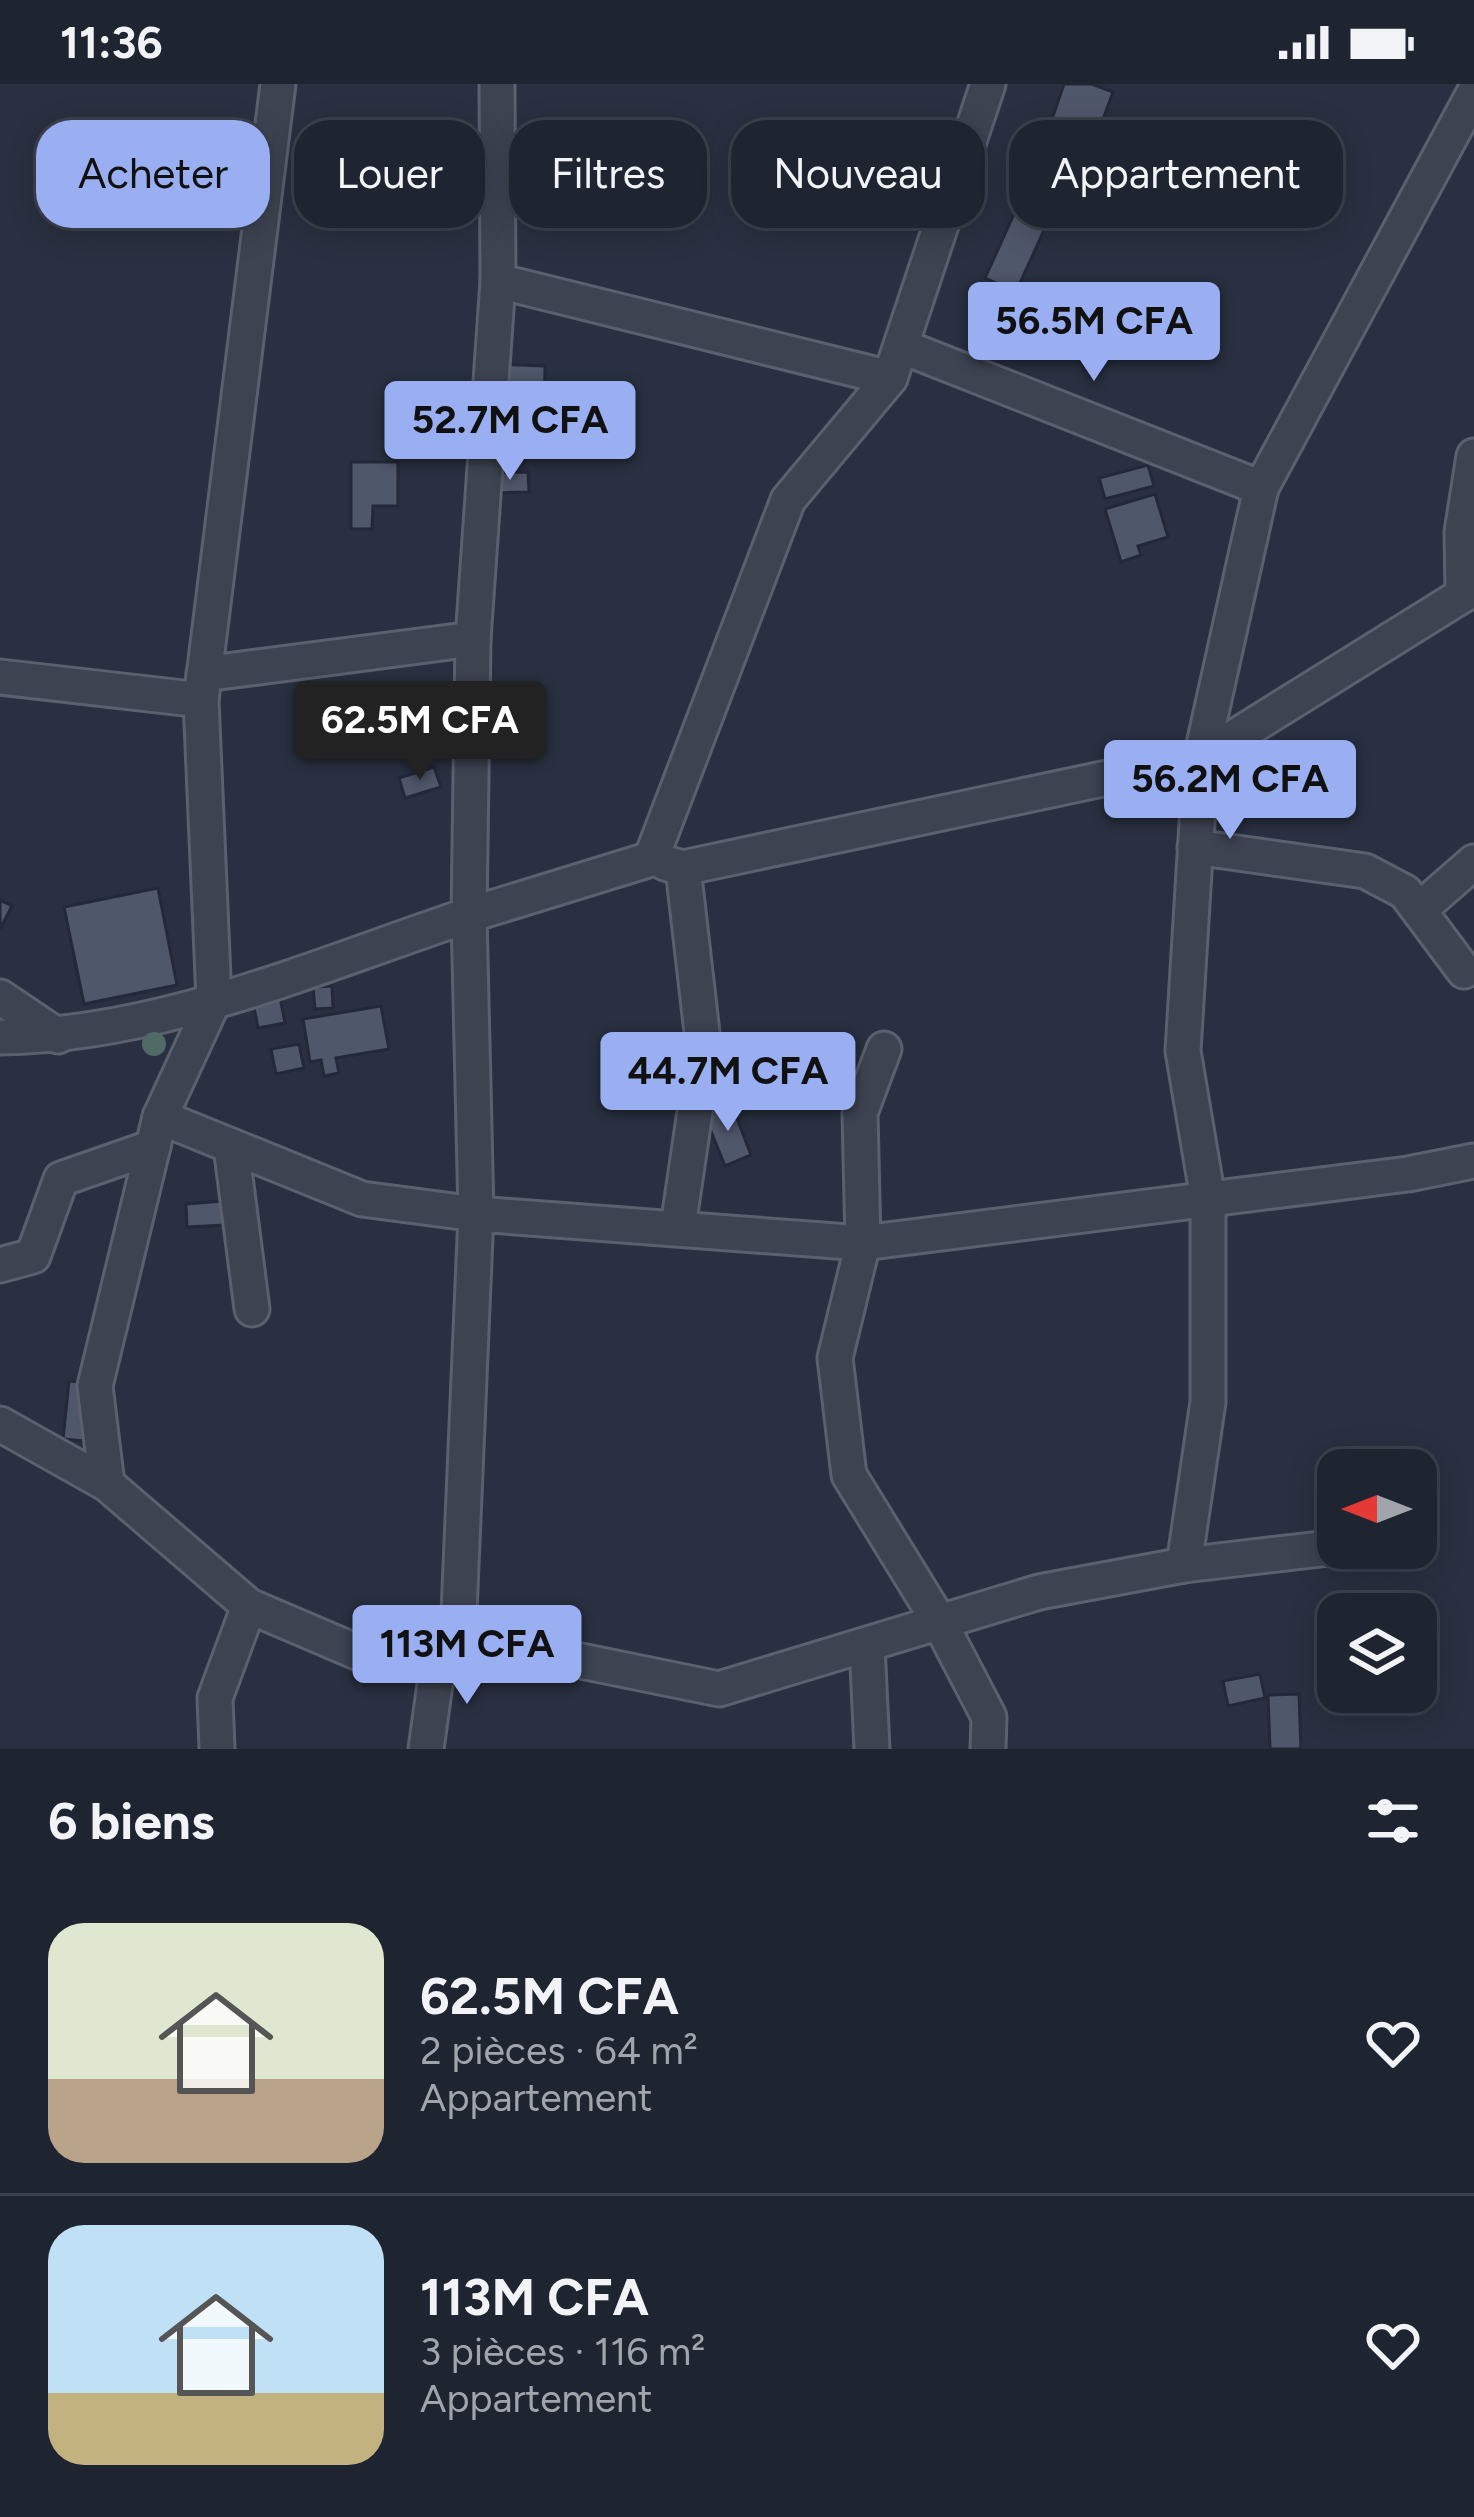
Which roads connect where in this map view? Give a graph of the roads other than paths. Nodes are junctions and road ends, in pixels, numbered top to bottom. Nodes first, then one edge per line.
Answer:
1 (278, 84) edge
2 (497, 84) edge
3 (988, 84) edge
4 (1474, 93) edge
5 (1466, 131) edge
6 (497, 281) junction
7 (902, 346) junction
8 (890, 378) junction
9 (1474, 456) edge
10 (1261, 488) junction
11 (1468, 591) edge
12 (473, 639) junction
13 (0, 677) edge
14 (202, 687) junction
15 (1201, 758) junction
16 (1195, 847) junction
17 (1474, 862) edge
18 (667, 863) junction
19 (1419, 910) junction
20 (469, 915) junction
21 (1464, 970) dead end
22 (0, 997) edge
23 (214, 1000) junction
24 (58, 1036) junction
25 (0, 1037) edge
26 (884, 1049) dead end
27 (157, 1132) junction
28 (231, 1146) junction
29 (1474, 1161) edge
30 (1208, 1199) junction
31 (476, 1214) junction
32 (678, 1227) junction
33 (863, 1243) junction
34 (0, 1265) edge
35 (251, 1309) dead end
36 (0, 1424) edge
37 (107, 1484) junction
38 (1317, 1549) edge
39 (1184, 1565) junction
40 (249, 1606) junction
41 (940, 1623) junction
42 (867, 1645) junction
43 (449, 1646) junction
44 (217, 1749) edge
45 (426, 1749) edge
46 (872, 1749) edge
47 (988, 1749) edge

1 - 14 street
2 - 6 street
3 - 7 street
4 - 5 street
5 - 10 street
6 - 8 street
6 - 12 street
7 - 8 street
7 - 10 street
8 - 18 street
9 - 11 street
10 - 15 street
11 - 15 street
12 - 14 street
12 - 20 street
13 - 14 street
14 - 23 street
15 - 16 street
15 - 18 street
16 - 19 street
16 - 30 street
17 - 19 street
18 - 20 street
18 - 32 street
19 - 21 street
20 - 23 street
20 - 31 street
22 - 24 street
23 - 24 street
23 - 27 street
24 - 25 street
26 - 33 street
27 - 28 street
27 - 34 street
27 - 37 street
28 - 31 street
28 - 35 street
29 - 30 street
30 - 33 street
30 - 39 street
31 - 32 street
31 - 43 street
32 - 33 street
33 - 41 street
36 - 37 street
37 - 40 street
38 - 39 street
39 - 41 street
40 - 43 street
40 - 44 street
41 - 42 street
41 - 47 street
42 - 43 street
42 - 46 street
43 - 45 street

